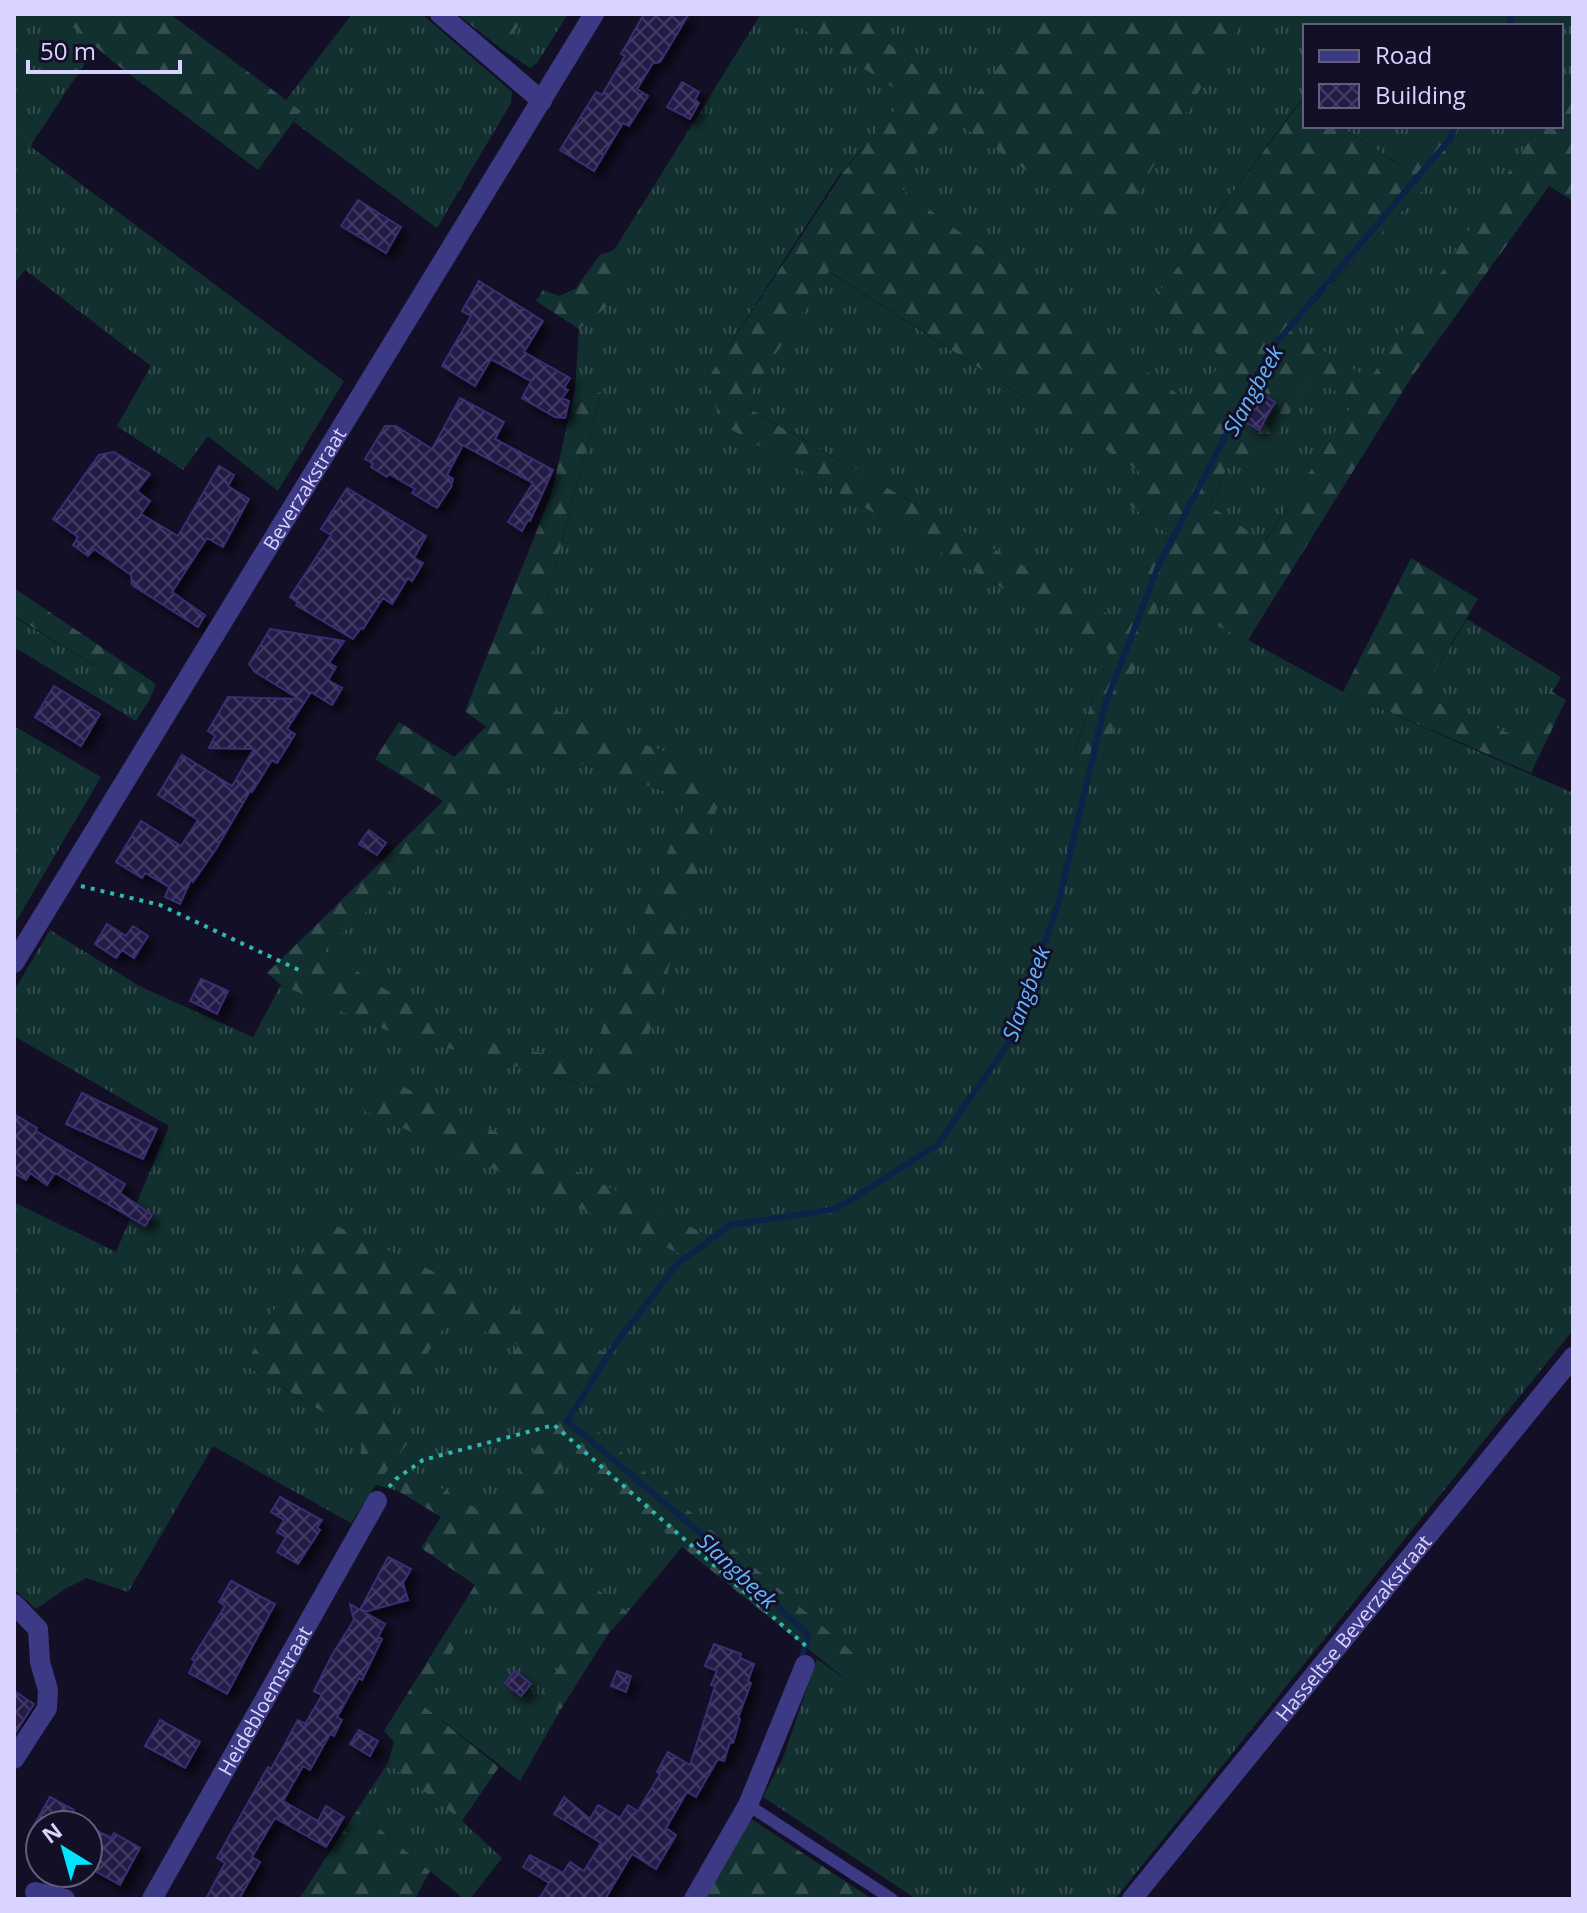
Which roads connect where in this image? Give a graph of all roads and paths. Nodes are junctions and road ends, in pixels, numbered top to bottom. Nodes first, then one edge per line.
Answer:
1 (440, 14) edge
2 (594, 14) edge
3 (542, 101) junction
4 (63, 882) junction
5 (14, 963) edge
6 (301, 971) dead end
7 (1573, 1357) edge
8 (377, 1501) joint
9 (14, 1604) edge
10 (805, 1665) joint
11 (14, 1759) edge
12 (748, 1805) junction
13 (35, 1892) dead end
14 (65, 1899) edge
15 (152, 1899) edge
16 (694, 1899) edge
17 (892, 1899) edge
18 (1132, 1899) edge

1 - 3 street
2 - 3 street, Beverzakstraat
3 - 4 street, Beverzakstraat
4 - 5 street, Beverzakstraat
4 - 6 path
7 - 18 street, Hasseltse Beverzakstraat
8 - 10 path
8 - 15 street, Heidebloemstraat
9 - 11 street
10 - 12 street
12 - 16 street
12 - 17 lane
13 - 14 street

